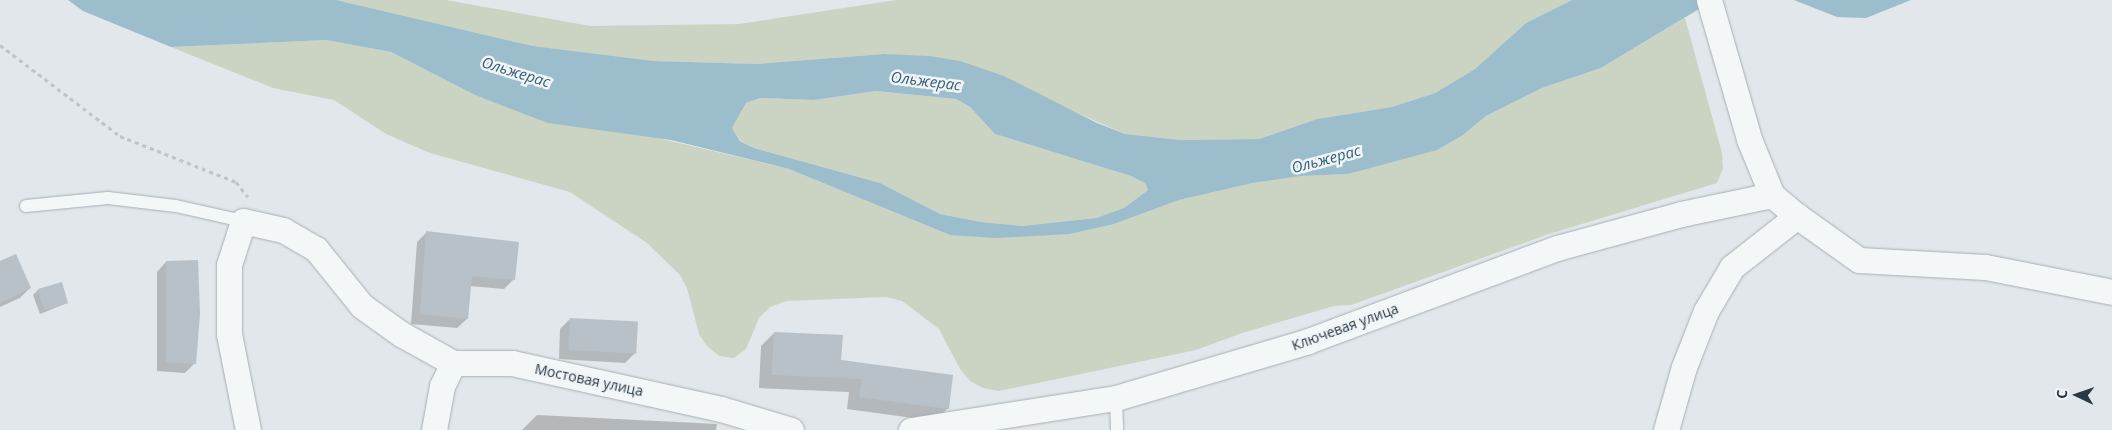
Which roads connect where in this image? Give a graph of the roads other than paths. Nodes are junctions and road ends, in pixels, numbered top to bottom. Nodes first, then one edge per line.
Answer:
1 (1709, 0) edge
2 (1772, 195) junction
3 (26, 206) dead end
4 (1797, 216) junction
5 (243, 221) junction
6 (2112, 292) edge
7 (453, 364) junction
8 (1116, 398) junction
9 (248, 430) edge
10 (434, 430) edge
11 (791, 430) edge
12 (911, 430) edge
13 (1116, 430) edge
14 (1666, 430) edge

1 - 2 street
2 - 4 street
2 - 8 street, Ключевая улица
3 - 5 lane
4 - 6 street
4 - 14 street
5 - 7 street
5 - 9 street
7 - 10 street
7 - 11 street, Мостовая улица
8 - 12 street, Ключевая улица
8 - 13 lane

